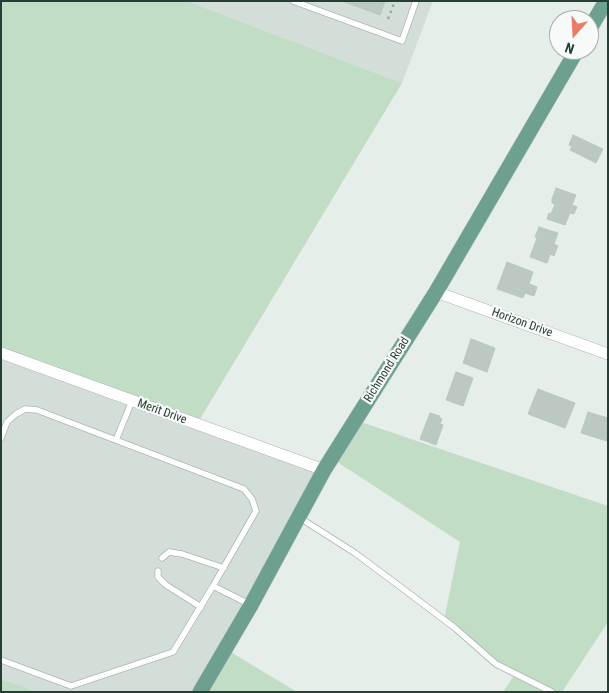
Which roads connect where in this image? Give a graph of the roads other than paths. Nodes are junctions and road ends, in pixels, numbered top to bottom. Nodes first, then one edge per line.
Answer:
1 (293, 1) edge
2 (416, 1) edge
3 (606, 1) edge
4 (599, 13) edge
5 (571, 60) edge
6 (436, 292) junction
7 (1, 353) edge
8 (608, 354) edge
9 (132, 401) junction
10 (1, 438) edge
11 (116, 440) junction
12 (324, 470) junction
13 (298, 517) junction
14 (162, 558) dead end
15 (224, 568) junction
16 (158, 571) dead end
17 (214, 586) junction
18 (251, 605) junction
19 (201, 607) junction
20 (1, 660) edge
21 (200, 692) edge
22 (552, 692) edge

1 - 2 lane
3 - 4 main road
5 - 6 main road, Richmond Road
6 - 8 street, Horizon Drive
6 - 12 main road, Richmond Road
7 - 9 street, Merit Drive
9 - 11 lane
9 - 12 street, Merit Drive
10 - 11 lane
11 - 15 lane
12 - 13 main road, Richmond Road
13 - 18 main road, Richmond Road
13 - 22 lane
14 - 15 lane
15 - 17 lane
16 - 19 lane
17 - 18 lane
17 - 19 lane
18 - 21 main road, Richmond Road
19 - 20 lane

